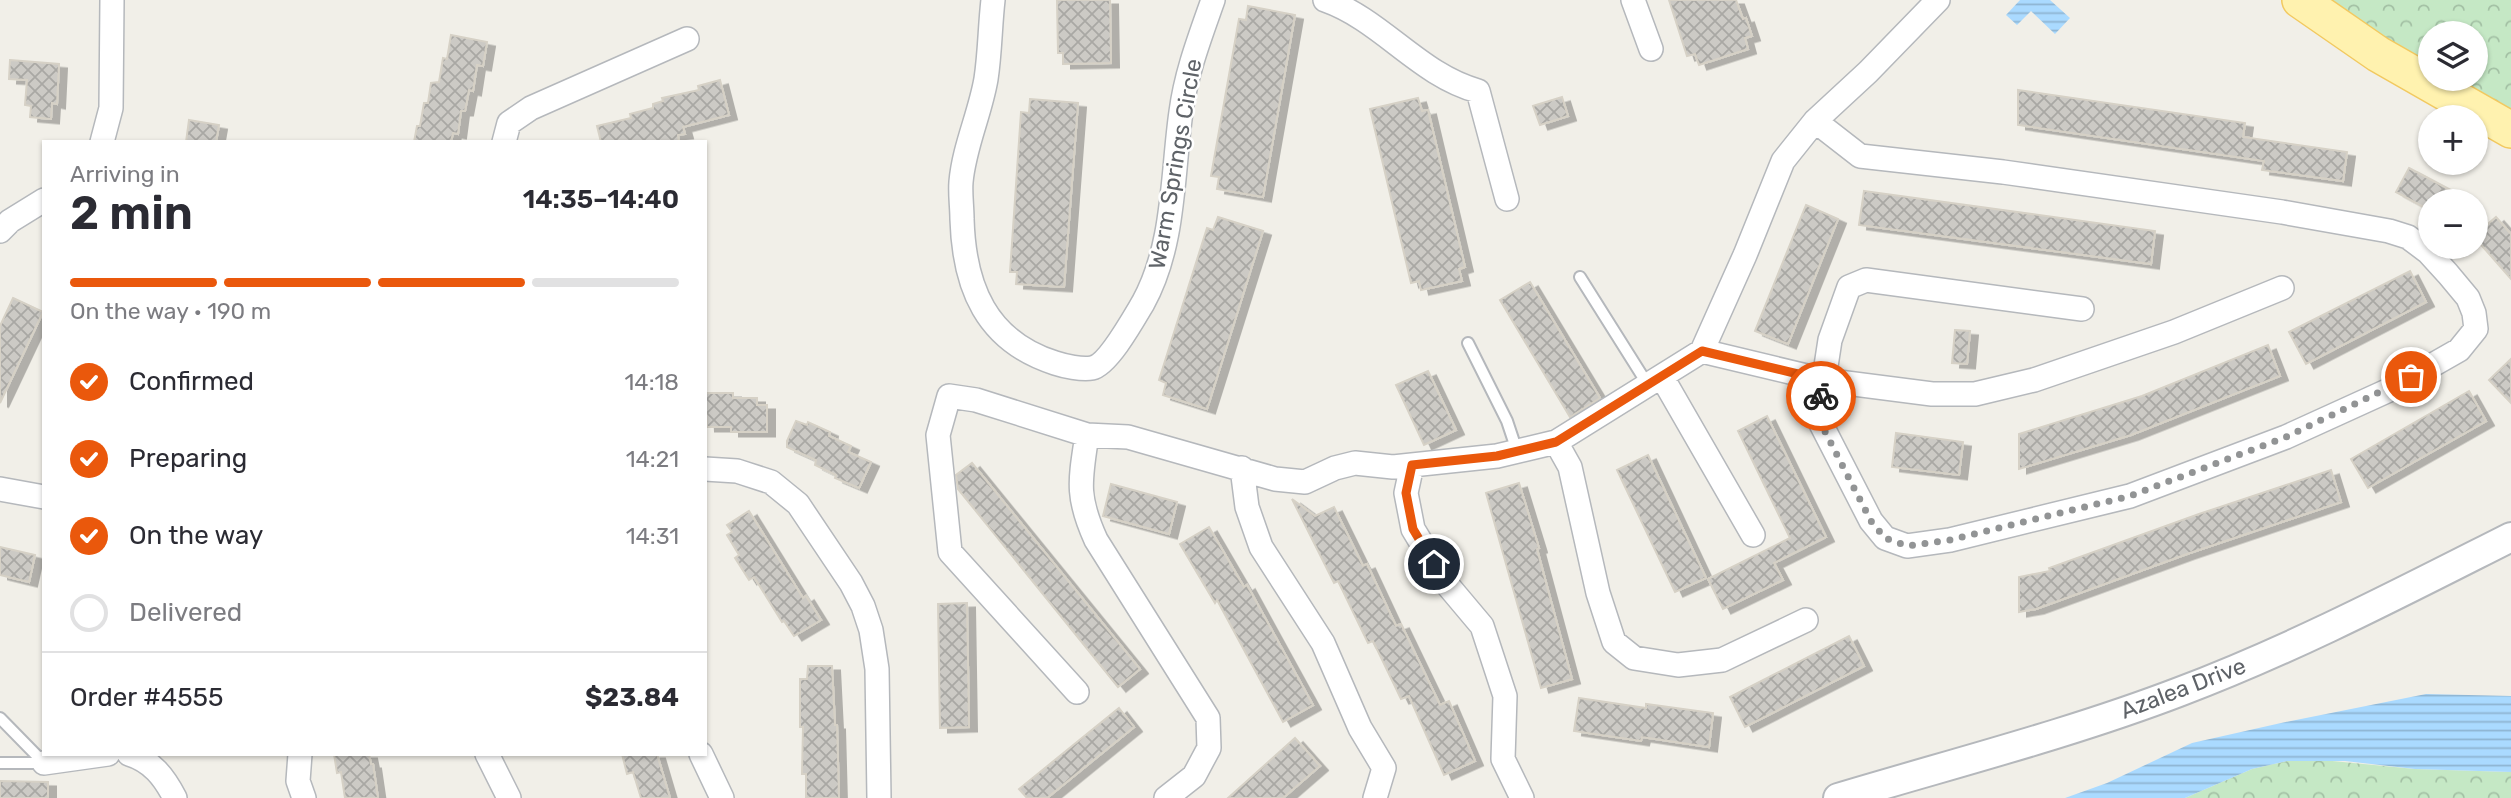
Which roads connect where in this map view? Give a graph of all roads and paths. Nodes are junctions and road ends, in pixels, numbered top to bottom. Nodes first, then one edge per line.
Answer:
1 (112, 0) edge
2 (993, 0) edge
3 (1213, 0) edge
4 (1325, 0) edge
5 (1633, 0) edge
6 (1938, 0) edge
7 (2300, 0) edge
8 (687, 39) dead end
9 (1651, 49) dead end
10 (1815, 121) junction
11 (2511, 130) edge
12 (103, 140) edge
13 (504, 140) edge
14 (1507, 200) dead end
15 (42, 201) edge
16 (0, 231) edge
17 (1580, 277) dead end
18 (2282, 288) dead end
19 (2082, 309) dead end
20 (1468, 343) dead end
21 (1702, 351) junction
22 (1823, 380) junction
23 (1655, 381) junction
24 (1087, 435) junction
25 (1556, 442) junction
26 (1517, 452) junction
27 (1412, 465) junction
28 (1242, 468) junction
29 (707, 470) edge
30 (0, 489) edge
31 (42, 497) edge
32 (1753, 535) dead end
33 (2511, 537) edge
34 (1807, 620) dead end
35 (1077, 692) dead end
36 (0, 718) edge
37 (94, 756) edge
38 (135, 756) edge
39 (300, 756) edge
40 (488, 756) edge
41 (702, 756) edge
42 (0, 763) edge
43 (44, 763) junction
44 (175, 798) edge
45 (304, 798) edge
46 (509, 798) edge
47 (722, 798) edge
48 (879, 798) edge
49 (1166, 798) edge
50 (1375, 798) edge
51 (1522, 798) edge
52 (1839, 798) edge

1 - 12 street
2 - 3 street, Warm Springs Circle
4 - 14 street
5 - 9 street
6 - 10 street
7 - 11 main road
8 - 13 street
10 - 21 street
10 - 22 street
15 - 16 street
17 - 23 lane
18 - 22 street
19 - 22 street
20 - 26 lane
21 - 22 street
21 - 23 street
23 - 25 street
23 - 32 street
24 - 28 street
24 - 35 street
24 - 49 street
25 - 26 street
25 - 34 street
26 - 27 street
27 - 28 street
27 - 51 street
28 - 50 street
29 - 48 street
30 - 31 street
33 - 52 street, Azalea Drive
36 - 43 lane
37 - 43 street
38 - 44 street
39 - 45 street
40 - 46 street
41 - 47 street
42 - 43 lane

